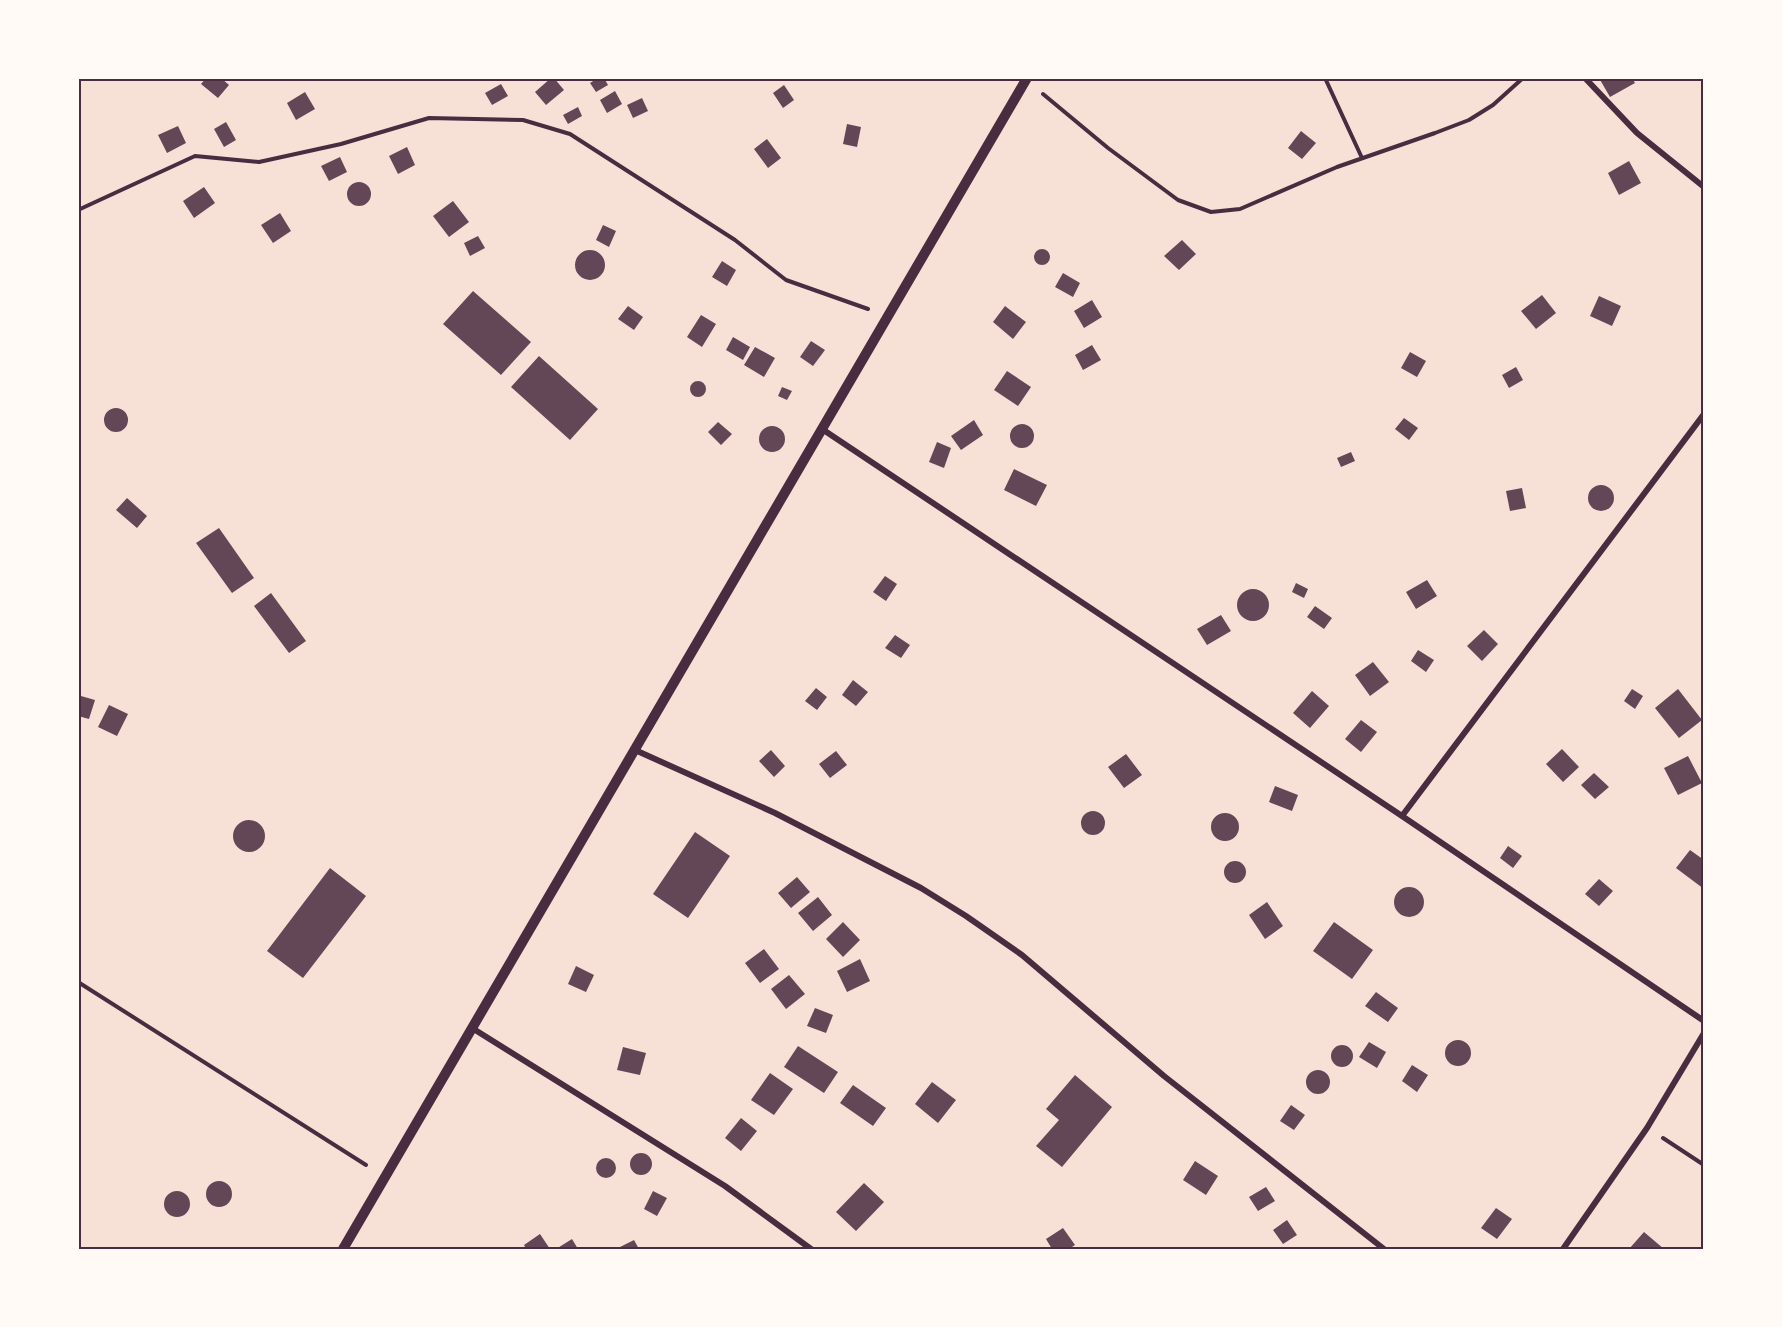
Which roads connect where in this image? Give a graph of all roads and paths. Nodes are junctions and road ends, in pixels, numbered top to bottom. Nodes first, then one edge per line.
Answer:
1 (1325, 78) edge
2 (1523, 78) edge
3 (1586, 78) edge
4 (1027, 79) edge
5 (1362, 158) junction
6 (1704, 187) edge
7 (78, 210) edge
8 (888, 317) junction
9 (1704, 414) edge
10 (822, 429) junction
11 (635, 750) junction
12 (1402, 816) junction
13 (78, 982) edge
14 (1704, 1021) edge
15 (472, 1028) junction
16 (1704, 1033) edge
17 (1647, 1128) junction
18 (1704, 1165) edge
19 (385, 1177) junction
20 (343, 1249) edge
21 (811, 1249) edge
22 (1384, 1249) edge
23 (1563, 1249) edge

1 - 5 path
2 - 5 path
3 - 6 street
4 - 5 path
4 - 8 street
7 - 8 path
8 - 10 street
9 - 12 street
10 - 11 street
10 - 12 street
11 - 15 street
11 - 22 street
12 - 14 street
13 - 19 path
15 - 19 street
15 - 21 street
16 - 17 street
17 - 18 path
17 - 23 street
19 - 20 street

